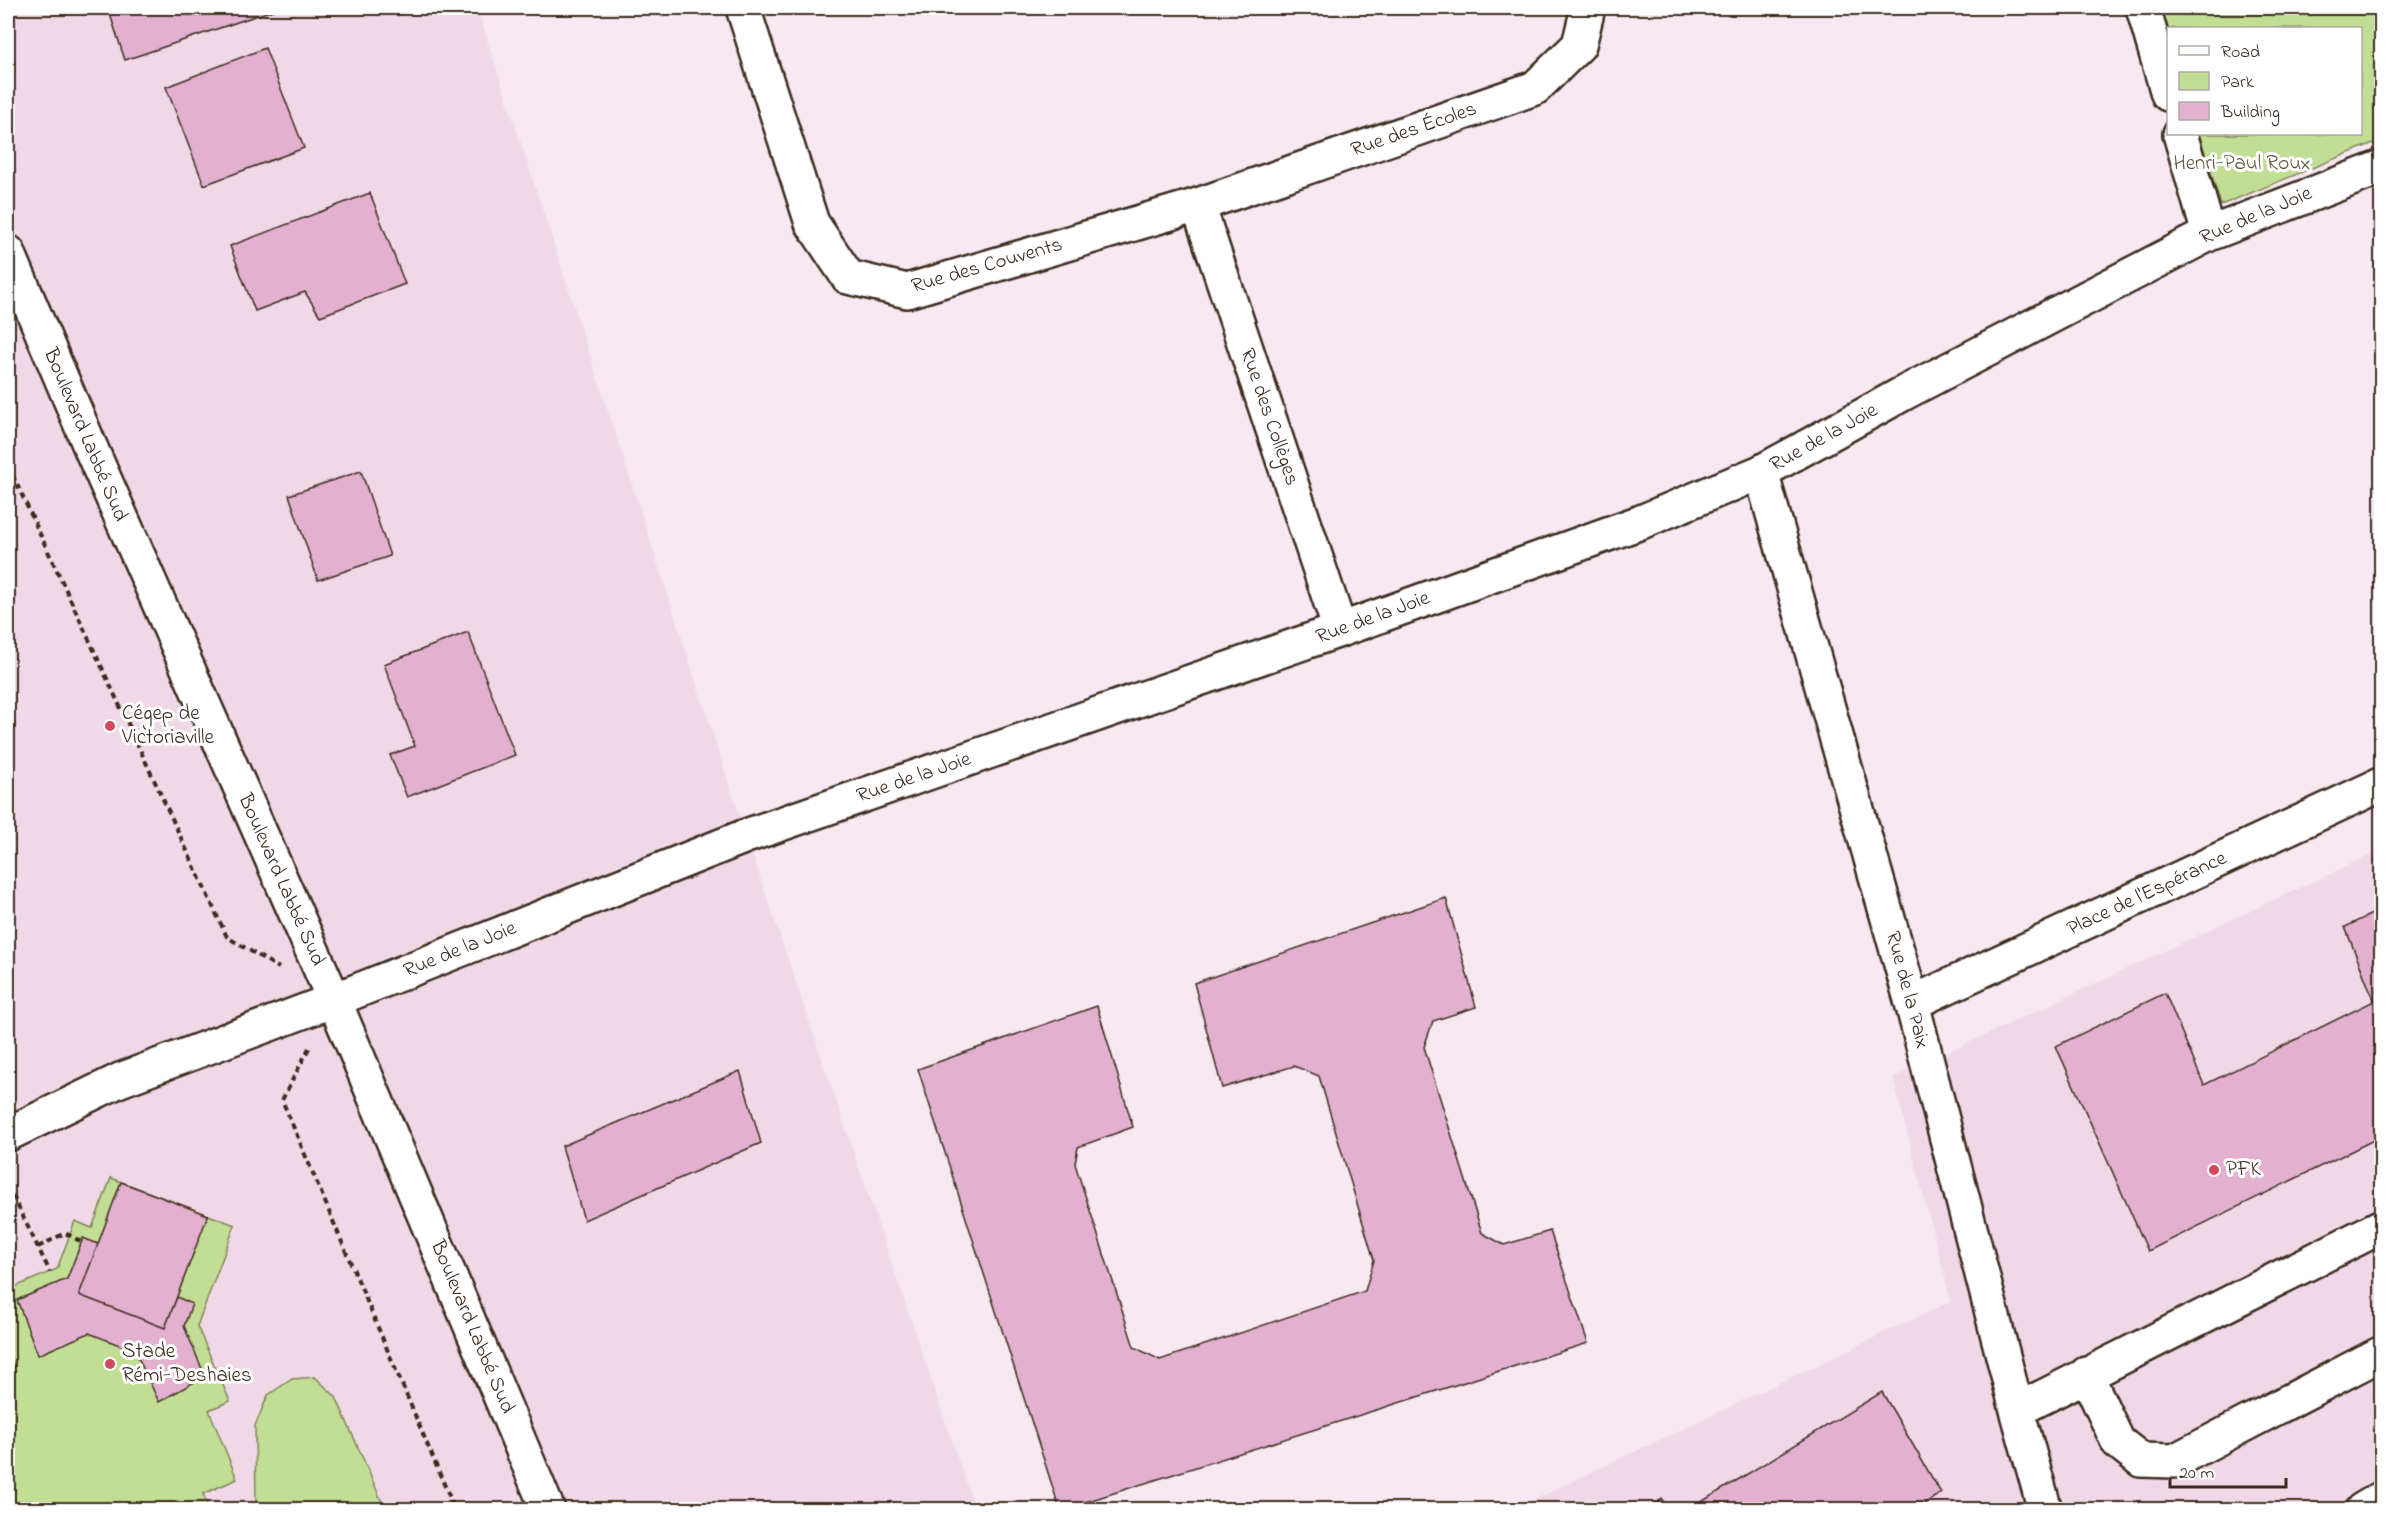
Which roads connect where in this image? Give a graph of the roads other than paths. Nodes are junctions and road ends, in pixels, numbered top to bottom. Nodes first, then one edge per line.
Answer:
1 (742, 8) edge
2 (1588, 8) edge
3 (2143, 8) edge
4 (2167, 87) edge
5 (2180, 135) edge
6 (2382, 166) edge
7 (1198, 205) junction
8 (2209, 234) junction
9 (8, 252) edge
10 (1761, 472) junction
11 (1340, 630) junction
12 (2382, 784) edge
13 (334, 1000) junction
14 (1912, 1003) junction
15 (8, 1134) edge
16 (2382, 1226) edge
17 (2382, 1353) edge
18 (2086, 1374) junction
19 (2017, 1410) junction
20 (2382, 1498) edge
21 (548, 1509) edge
22 (2045, 1509) edge
23 (2362, 1509) edge

1 - 7 street, Rue des Couvents
2 - 7 street, Rue des Écoles
3 - 4 street
5 - 8 street
6 - 8 street, Rue de la Joie
7 - 11 street, Rue des Collèges
8 - 10 street, Rue de la Joie
9 - 13 street, Boulevard Labbé Sud
10 - 11 street, Rue de la Joie
10 - 14 street, Rue de la Paix
11 - 13 street, Rue de la Joie
12 - 14 street, Place de l'Espérance
13 - 15 street, Rue de la Joie
13 - 21 street, Boulevard Labbé Sud
14 - 19 street, Rue de la Paix
16 - 18 street
17 - 18 street
18 - 19 street
19 - 22 street, Rue de la Paix
20 - 23 street

